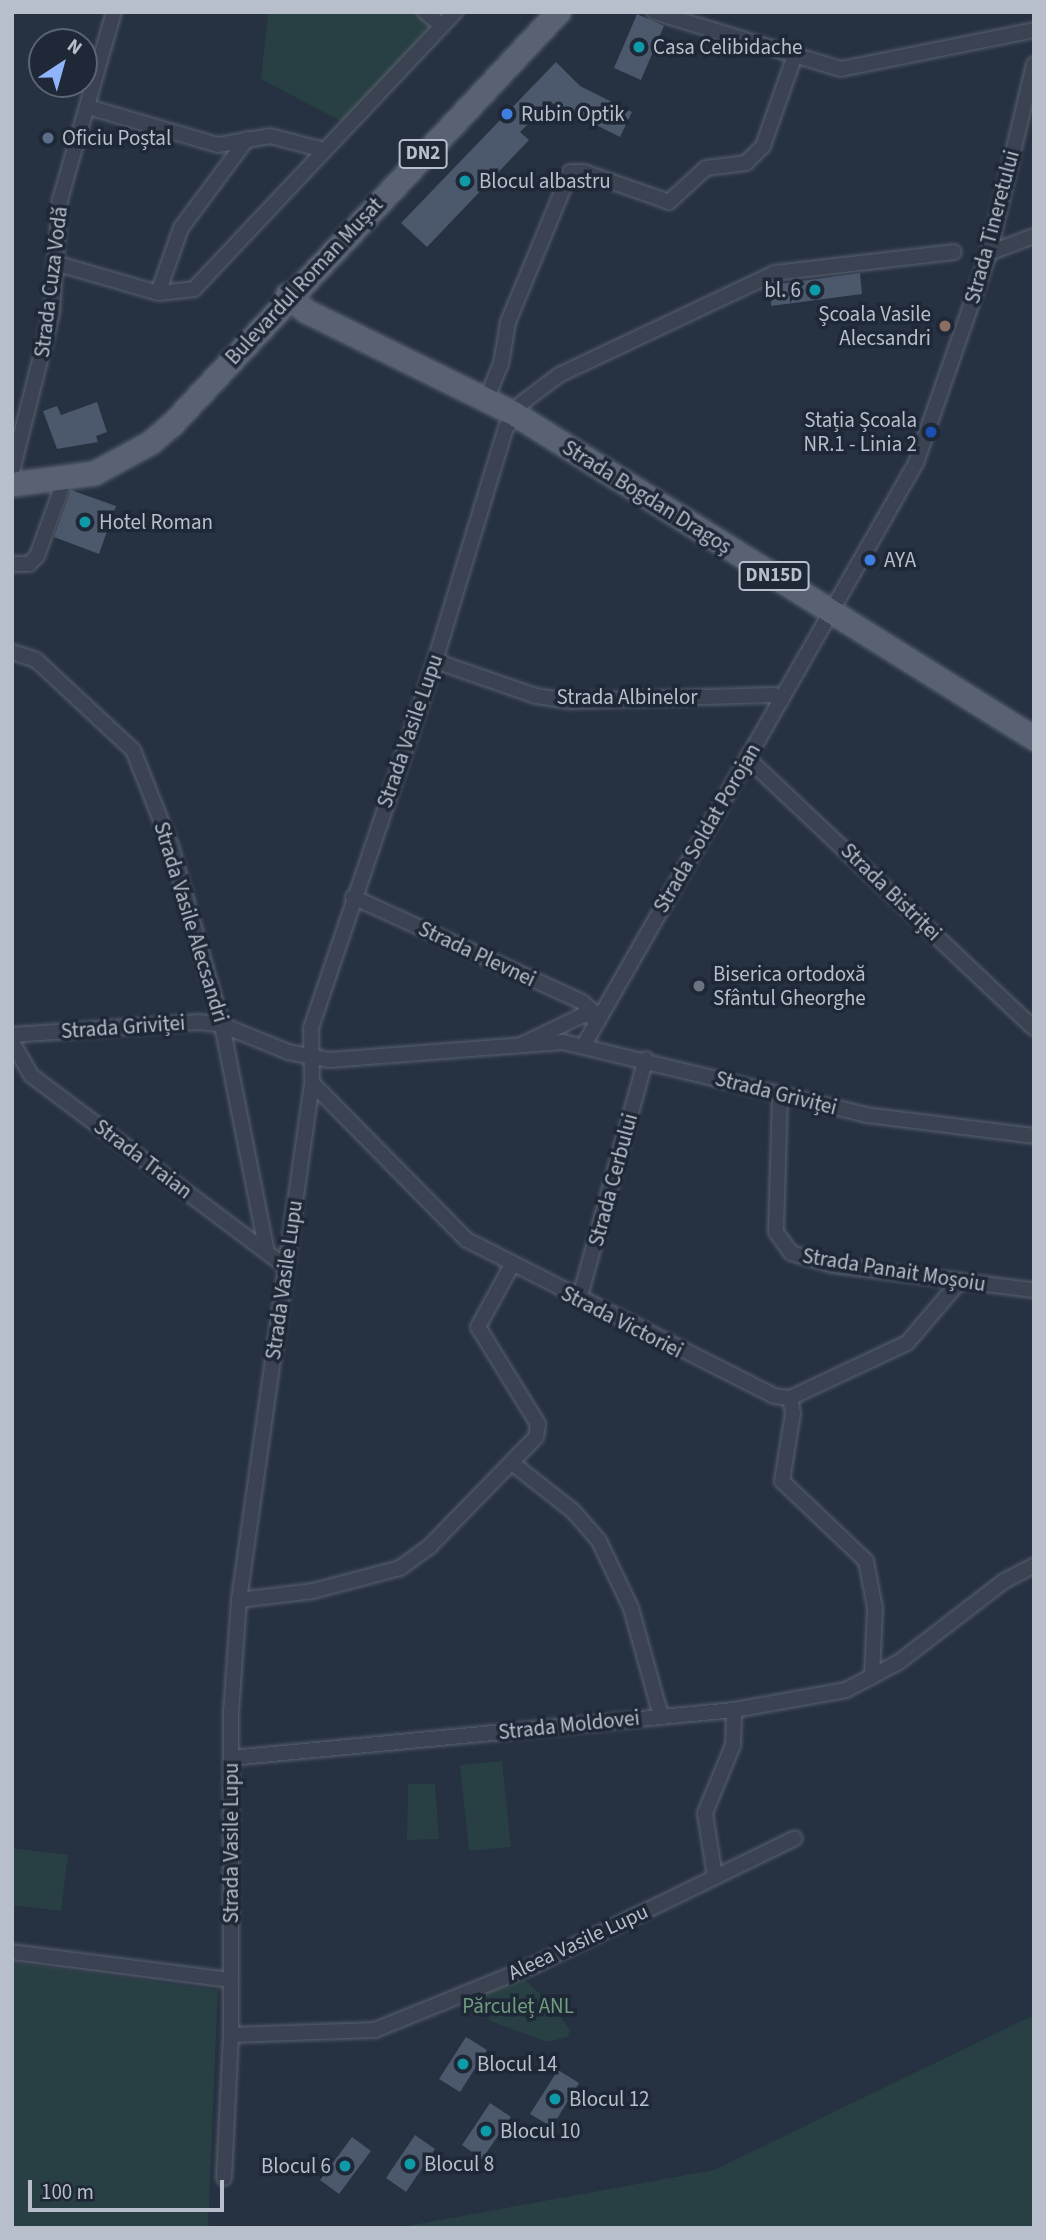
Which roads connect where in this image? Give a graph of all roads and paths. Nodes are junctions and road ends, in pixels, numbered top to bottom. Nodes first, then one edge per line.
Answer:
1 (114, 12) edge
2 (425, 12) edge
3 (455, 12) edge
4 (558, 12) edge
5 (654, 12) edge
6 (442, 26) junction
7 (1034, 30) edge
8 (794, 58) junction
9 (1034, 64) edge
10 (88, 107) junction
11 (247, 139) junction
12 (324, 150) junction
13 (1034, 236) edge
14 (954, 252) dead end
15 (989, 253) junction
16 (55, 263) junction
17 (158, 293) junction
18 (288, 295) junction
19 (486, 398) junction
20 (515, 414) junction
21 (12, 471) edge
22 (65, 479) junction
23 (12, 484) edge
24 (12, 564) edge
25 (832, 613) junction
26 (12, 652) edge
27 (435, 661) junction
28 (781, 700) junction
29 (1034, 738) edge
30 (747, 758) junction
31 (353, 897) junction
32 (599, 1017) junction
33 (222, 1025) junction
34 (1034, 1027) edge
35 (12, 1035) edge
36 (12, 1042) edge
37 (521, 1045) junction
38 (584, 1045) junction
39 (310, 1059) junction
40 (646, 1059) junction
41 (312, 1083) junction
42 (780, 1097) junction
43 (1034, 1136) edge
44 (267, 1252) junction
45 (512, 1265) junction
46 (285, 1266) junction
47 (960, 1281) junction
48 (1034, 1290) edge
49 (579, 1300) junction
50 (790, 1398) junction
51 (512, 1463) junction
52 (1034, 1566) edge
53 (239, 1600) junction
54 (872, 1677) junction
55 (734, 1710) junction
56 (661, 1716) junction
57 (231, 1758) junction
58 (795, 1838) dead end
59 (715, 1877) junction
60 (12, 1952) edge
61 (231, 1980) junction
62 (231, 2035) junction
63 (224, 2178) dead end

1 - 10 street, Strada Cuza Vodă
2 - 6 street
3 - 6 street
4 - 18 main road, Bulevardul Roman Mușat / DN2
5 - 8 street
6 - 12 street
7 - 8 street
8 - 19 street
9 - 15 street, Strada Tineretului
10 - 11 street
10 - 16 street, Strada Cuza Vodă
11 - 12 street
11 - 17 street
12 - 17 street
13 - 15 street
14 - 20 street
15 - 25 street, Strada Tineretului
16 - 17 street
16 - 21 street, Strada Cuza Vodă
18 - 19 main road, Strada Bogdan Dragoș / DN15D
18 - 22 main road, Bulevardul Roman Mușat / DN2
19 - 20 main road, Strada Bogdan Dragoș / DN15D
20 - 25 main road, Strada Bogdan Dragoș / DN15D
20 - 27 street, Strada Vasile Lupu
22 - 23 main road, Bulevardul Roman Mușat / DN2
22 - 24 street
25 - 28 street, Strada Soldat Porojan
25 - 29 main road, Strada Bogdan Dragoș / DN15D
26 - 33 street, Strada Vasile Alecsandri
27 - 28 street, Strada Albinelor
27 - 31 street, Strada Vasile Lupu
28 - 30 street, Strada Soldat Porojan
30 - 32 street, Strada Soldat Porojan
30 - 34 street, Strada Bistriței
31 - 32 street, Strada Plevnei
31 - 39 street, Strada Vasile Lupu
32 - 37 street, Strada Griviței
32 - 38 street, Strada Soldat Porojan
33 - 35 street, Strada Griviței
33 - 39 street, Strada Griviței
33 - 44 street, Strada Vasile Alecsandri
36 - 44 street, Strada Traian
37 - 38 street, Strada Griviței
37 - 39 street, Strada Griviței
38 - 40 street, Strada Griviței
39 - 41 street, Strada Vasile Lupu
40 - 42 street, Strada Griviței
40 - 49 street, Strada Cerbului
41 - 45 street, Strada Victoriei
41 - 46 street, Strada Vasile Lupu
42 - 43 street, Strada Griviței
42 - 47 street, Strada Panait Moșoiu
44 - 46 street, Strada Traian
45 - 49 street, Strada Victoriei
45 - 51 street
46 - 53 street, Strada Vasile Lupu
47 - 48 street, Strada Panait Moșoiu
47 - 50 street
49 - 50 street, Strada Victoriei
50 - 54 street
51 - 53 street
51 - 56 street
52 - 54 street, Strada Moldovei
53 - 57 street, Strada Vasile Lupu
54 - 55 street, Strada Moldovei
55 - 56 street, Strada Moldovei
55 - 59 street
56 - 57 street, Strada Moldovei
57 - 61 street, Strada Vasile Lupu
58 - 59 street, Aleea Vasile Lupu
59 - 62 street, Aleea Vasile Lupu
60 - 61 street
61 - 62 street, Strada Vasile Lupu
62 - 63 street, Strada Vasile Lupu

